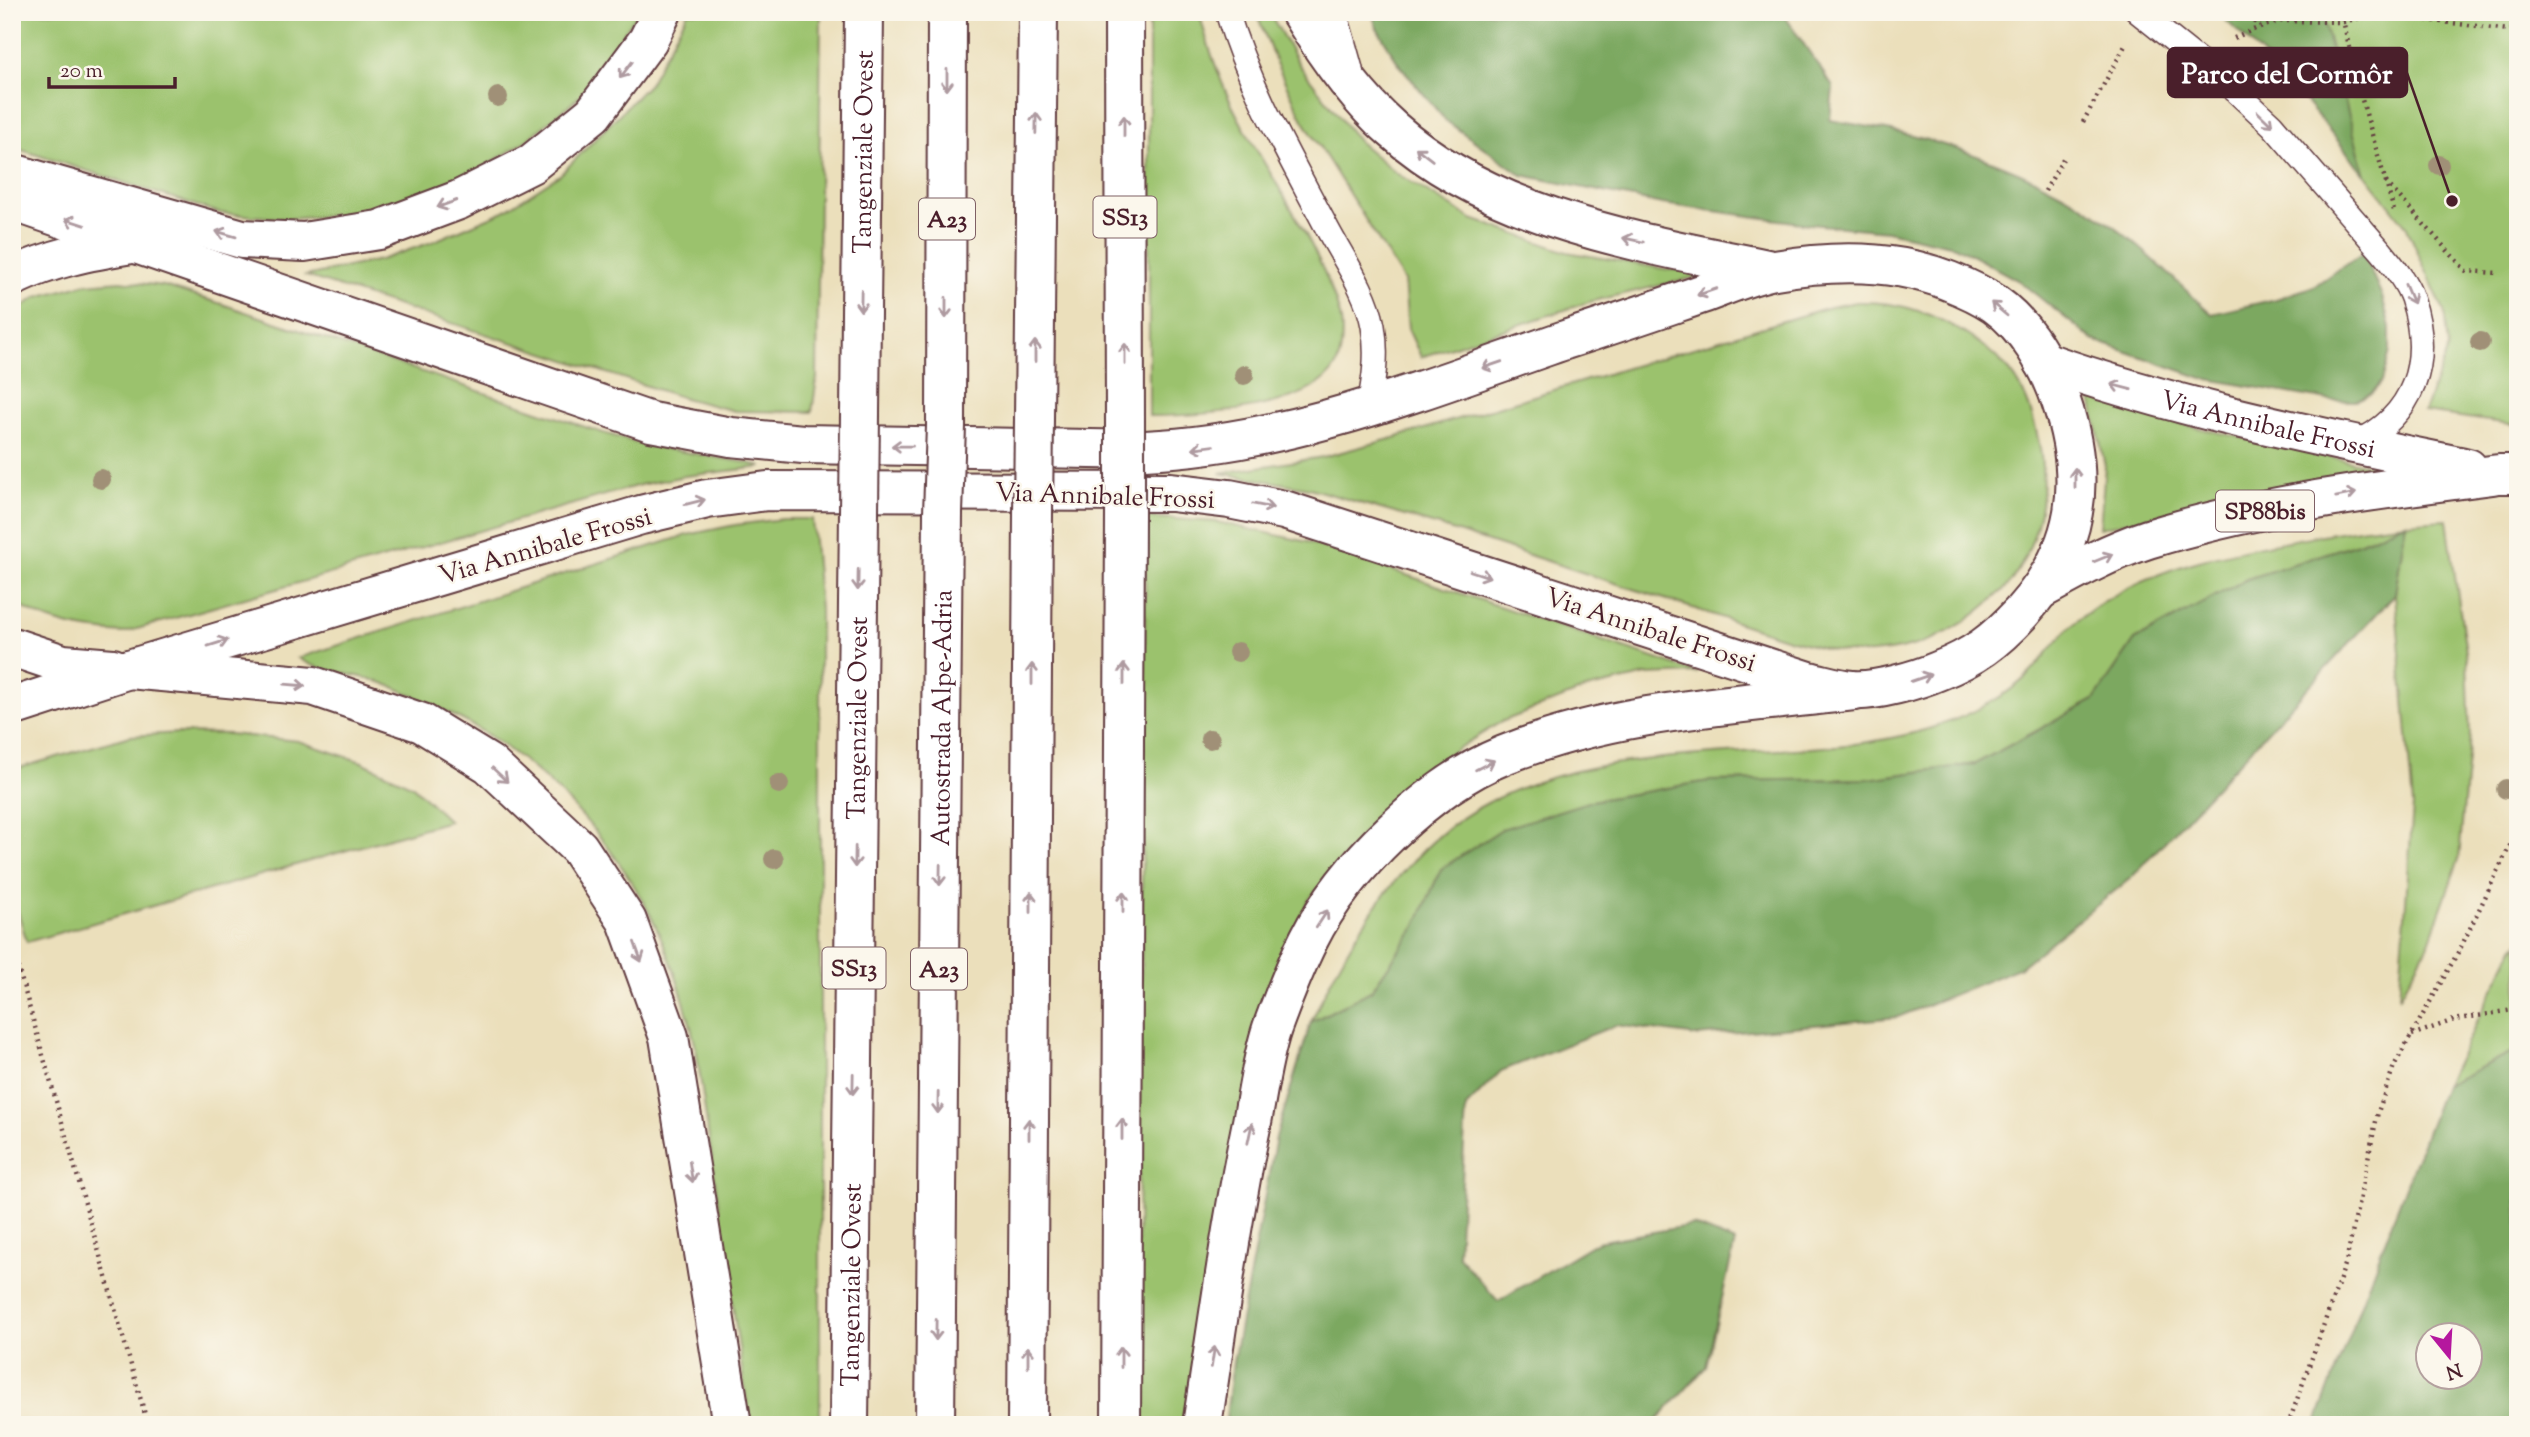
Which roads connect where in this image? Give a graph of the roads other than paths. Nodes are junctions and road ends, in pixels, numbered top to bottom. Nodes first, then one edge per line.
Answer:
1 (662, 12) edge
2 (864, 12) edge
3 (947, 12) edge
4 (1038, 12) edge
5 (1124, 12) edge
6 (1227, 12) edge
7 (1300, 12) edge
8 (1335, 12) edge
9 (2135, 23) edge
10 (1360, 95) junction
11 (12, 173) edge
12 (12, 201) edge
13 (137, 243) junction
14 (1772, 270) junction
15 (12, 277) edge
16 (2043, 360) junction
17 (1368, 406) junction
18 (2354, 444) junction
19 (2508, 474) edge
20 (2042, 589) junction
21 (12, 647) edge
22 (129, 669) junction
23 (1855, 691) junction
24 (12, 707) edge
25 (732, 1425) edge
26 (849, 1425) edge
27 (935, 1425) edge
28 (1027, 1425) edge
29 (1121, 1425) edge
30 (1202, 1425) edge

1 -> 11 main road
2 -> 26 main road, Tangenziale Ovest / SS13, bridge
3 -> 27 main road, Autostrada Alpe-Adria / A23, bridge
28 -> 4 main road, bridge
29 -> 5 main road, SS13, bridge
6 - 17 lane
7 - 10 main road
8 - 10 lane
9 -> 18 lane
14 -> 10 main road
13 -> 12 main road, Via Annibale Frossi
13 - 15 main road
17 -> 13 main road, Via Annibale Frossi
16 -> 14 main road, Via Annibale Frossi
14 -> 17 main road, Via Annibale Frossi
18 -> 16 main road, Via Annibale Frossi / SP88bis
20 -> 16 main road, Via Annibale Frossi
18 - 19 main road, Via Annibale Frossi / SP88bis
20 -> 19 main road, Via Annibale Frossi / SP88bis
23 -> 20 main road, Via Annibale Frossi
21 - 22 main road
22 -> 23 main road, Via Annibale Frossi
22 - 24 main road, Via Annibale Frossi
22 -> 25 main road
30 -> 23 main road

